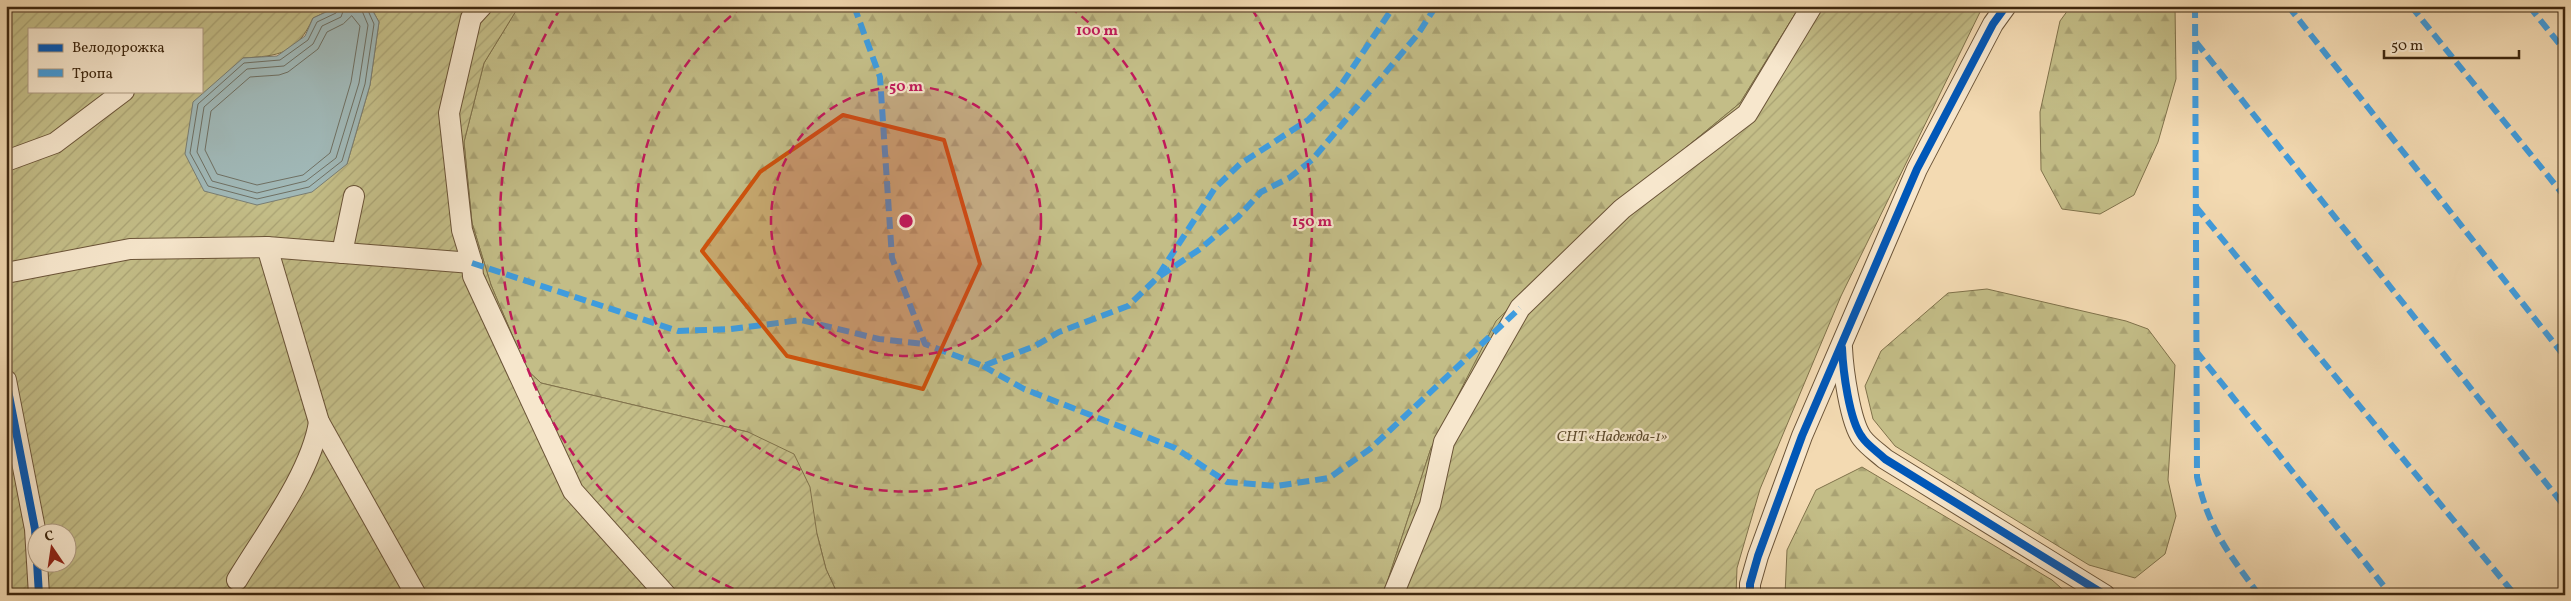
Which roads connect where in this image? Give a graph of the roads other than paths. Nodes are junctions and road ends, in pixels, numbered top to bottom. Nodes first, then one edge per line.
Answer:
1 (482, 6) edge
2 (1812, 6) edge
3 (2006, 6) edge
4 (123, 92) edge
5 (6, 161) edge
6 (354, 196) dead end
7 (267, 247) junction
8 (342, 253) junction
9 (472, 263) junction
10 (6, 272) edge
11 (1842, 346) junction
12 (6, 380) edge
13 (319, 422) junction
14 (237, 580) dead end
15 (38, 595) edge
16 (416, 595) edge
17 (666, 595) edge
18 (1393, 595) edge
19 (1750, 595) edge
20 (2105, 595) edge

1 - 9 street
2 - 18 street
3 - 11 street
4 - 5 street
6 - 8 street
7 - 8 street
7 - 10 street
7 - 13 street
8 - 9 street
9 - 17 street
11 - 19 street
11 - 20 street
12 - 15 street
13 - 14 street
13 - 16 street

